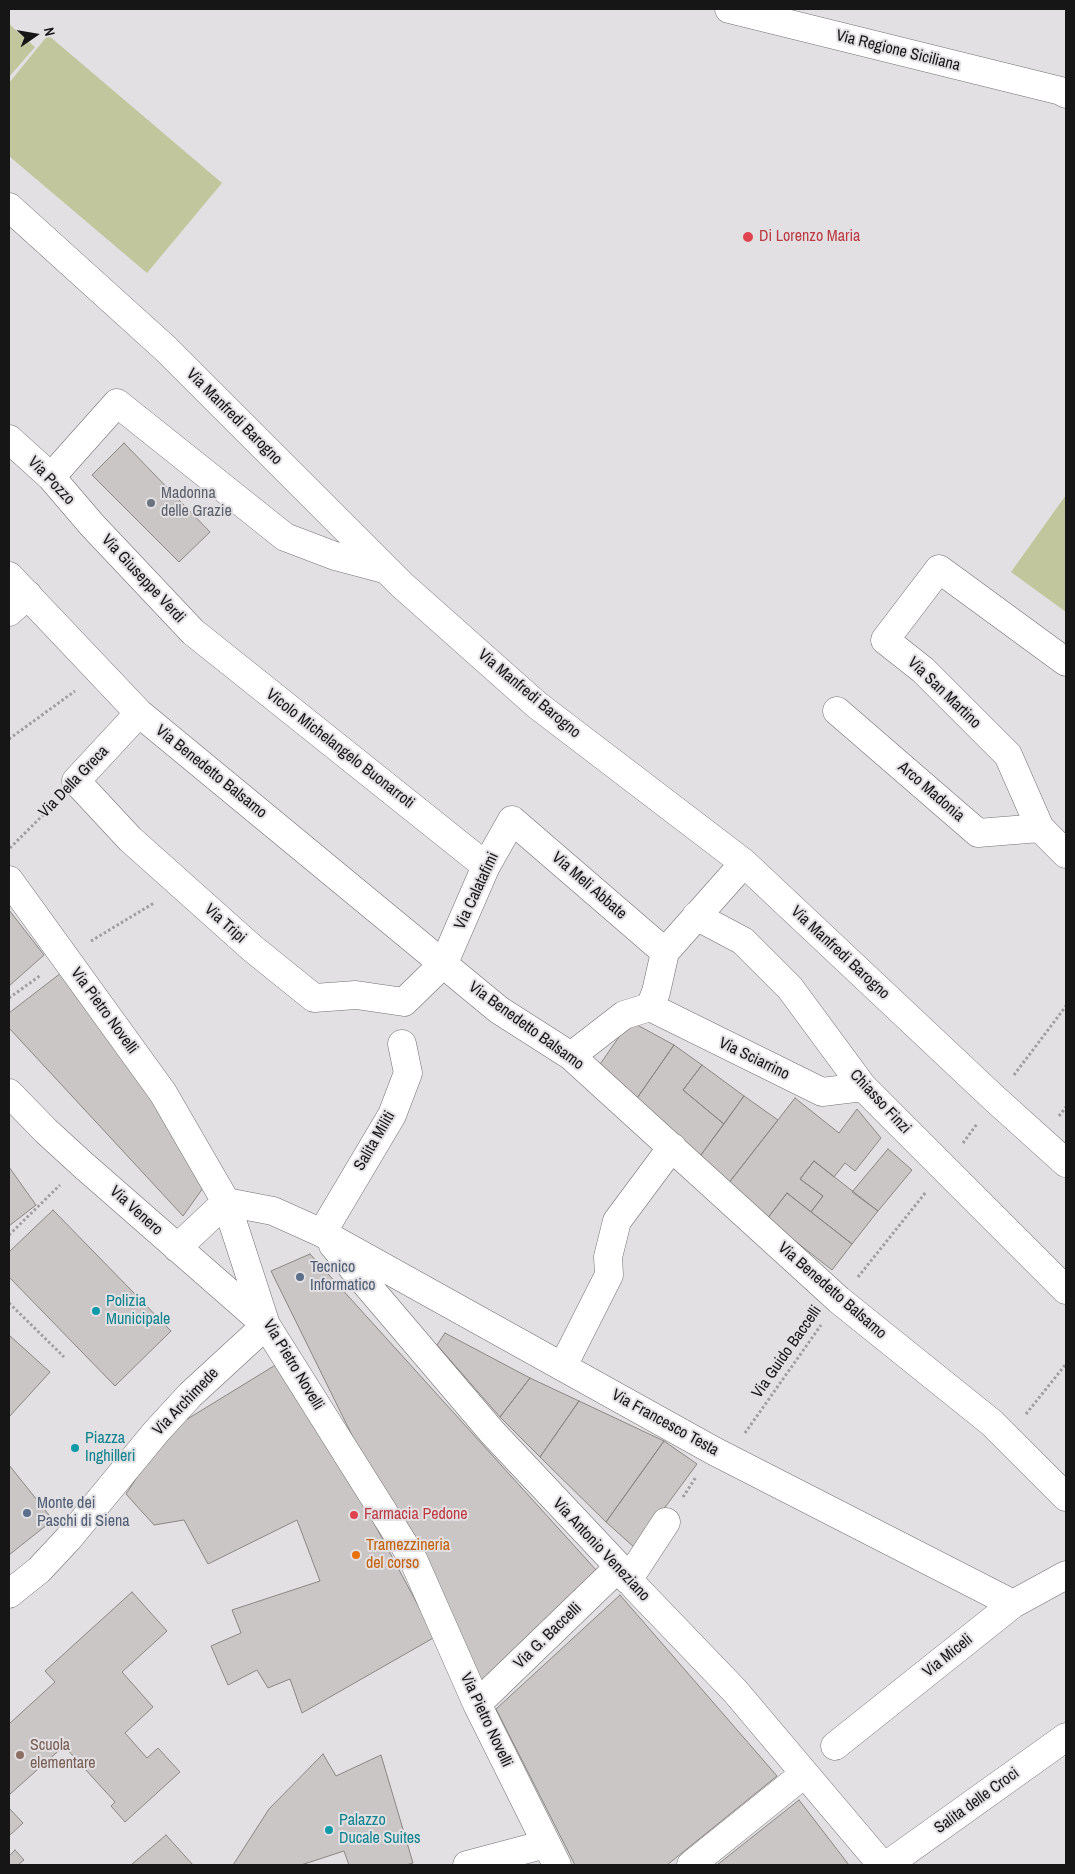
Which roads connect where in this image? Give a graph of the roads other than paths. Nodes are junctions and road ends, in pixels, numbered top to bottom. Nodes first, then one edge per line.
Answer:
1 (729, 9) edge
2 (1066, 94) edge
3 (9, 207) edge
4 (9, 439) edge
5 (51, 477) junction
6 (92, 525) joint
7 (387, 570) junction
8 (9, 576) edge
9 (18, 604) edge
10 (193, 632) joint
11 (1066, 662) edge
12 (836, 711) dead end
13 (138, 713) junction
14 (76, 781) joint
15 (512, 820) joint
16 (1040, 828) junction
17 (1066, 854) edge
18 (744, 863) junction
19 (486, 866) junction
20 (9, 880) edge
21 (696, 916) junction
22 (665, 952) junction
23 (444, 963) junction
24 (653, 1000) junction
25 (402, 1044) dead end
26 (571, 1056) junction
27 (863, 1087) junction
28 (9, 1093) edge
29 (672, 1147) junction
30 (1066, 1162) edge
31 (226, 1202) junction
32 (322, 1233) junction
33 (177, 1248) junction
34 (1066, 1290) edge
35 (266, 1325) junction
36 (563, 1366) junction
37 (1066, 1497) edge
38 (666, 1522) road end
39 (624, 1574) junction
40 (1066, 1575) edge
41 (9, 1594) edge
42 (1013, 1604) junction
43 (477, 1704) junction
44 (1066, 1737) edge
45 (835, 1746) dead end
46 (804, 1774) junction
47 (551, 1854) edge
48 (467, 1865) edge
49 (691, 1865) edge
50 (882, 1865) edge
51 (887, 1865) edge

1 - 2 street, Via Regione Siciliana
3 - 7 street, Via Manfredi Barogno
4 - 5 street, Via Pozzo
5 - 6 street, Via Pozzo
5 - 7 street
6 - 10 street, Via Giuseppe Verdi
7 - 18 street, Via Manfredi Barogno
8 - 9 street, Via Benedetto Balsamo
9 - 13 street, Via Benedetto Balsamo
10 - 19 street, Vicolo Michelangelo Buonarroti
11 - 16 street, Via San Martino
12 - 16 street, Arco Madonia
13 - 14 street, Via Della Greca
13 - 23 street, Via Benedetto Balsamo
14 - 23 street, Via Tripi
15 - 19 street, Via Calatafimi
15 - 22 street, Via Meli Abbate
16 - 17 street, Via San Martino
18 - 21 street
18 - 30 street, Via Manfredi Barogno
19 - 23 street, Via Calatafimi
20 - 31 street, Via Pietro Novelli
21 - 22 street
21 - 27 street, Chiasso Finzi
22 - 24 street
23 - 26 street, Via Benedetto Balsamo
24 - 26 street
24 - 27 street, Via Sciarrino
25 - 32 street, Salita Militi
26 - 29 street, Via Benedetto Balsamo
27 - 34 street, Chiasso Finzi
28 - 33 street, Via Venero
29 - 36 street
29 - 37 street, Via Benedetto Balsamo
31 - 32 street, Via Francesco Testa
31 - 33 street
31 - 35 street, Via Pietro Novelli
32 - 36 street, Via Francesco Testa
32 - 39 street, Via Antonio Veneziano
33 - 35 street, Via Venero
35 - 41 street, Via Archimede
35 - 43 street, Via Pietro Novelli
36 - 42 street, Via Francesco Testa
38 - 39 street, Via G. Baccelli
39 - 43 street, Via G. Baccelli
39 - 46 street, Via Antonio Veneziano
40 - 42 street, Via Miceli
42 - 45 street, Via Miceli
43 - 47 street, Via Pietro Novelli
44 - 51 street, Salita delle Croci
46 - 49 street
46 - 50 street, Via Antonio Veneziano
47 - 48 street

